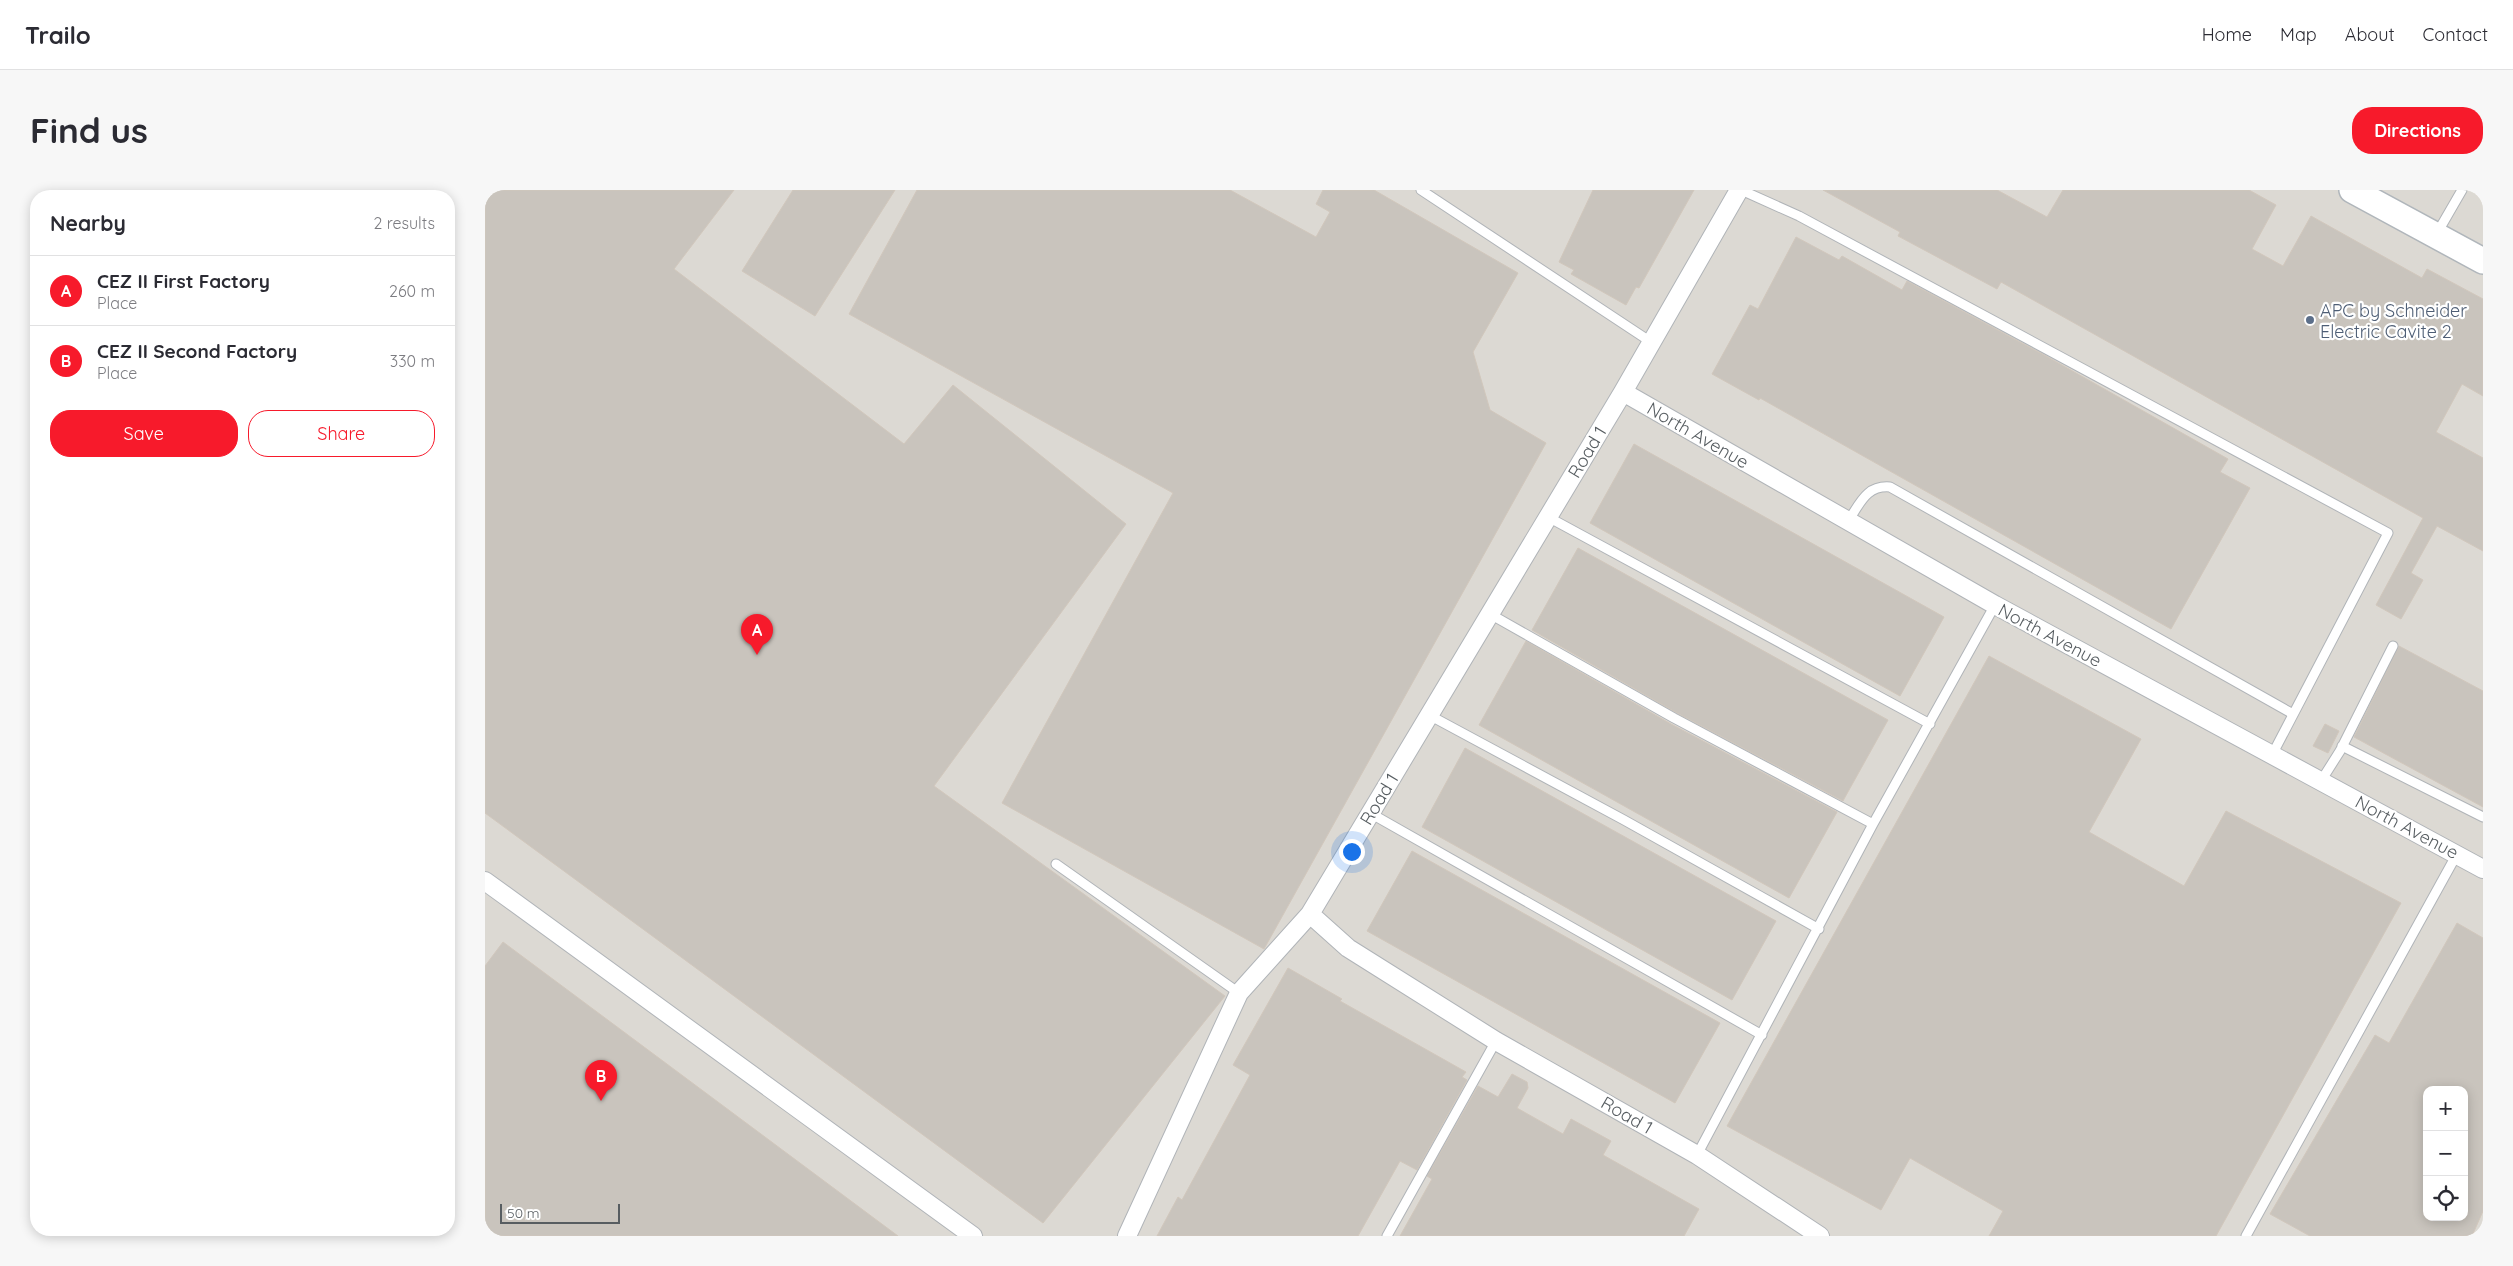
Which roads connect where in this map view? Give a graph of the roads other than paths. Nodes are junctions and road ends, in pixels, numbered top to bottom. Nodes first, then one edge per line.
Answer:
1 (1421, 190) edge
2 (1740, 190) edge
3 (2354, 190) edge
4 (2462, 190) edge
5 (2435, 235) junction
6 (2483, 261) edge
7 (1651, 342) junction
8 (1623, 392) junction
9 (1548, 517) junction
10 (1848, 521) junction
11 (1995, 605) junction
12 (1490, 614) junction
13 (2393, 646) dead end
14 (2293, 714) junction
15 (1429, 715) junction
16 (1930, 724) junction
17 (2342, 746) junction
18 (2272, 754) junction
19 (2321, 781) junction
20 (1370, 813) junction
21 (2483, 817) edge
22 (1873, 824) junction
23 (2457, 854) junction
24 (1056, 864) dead end
25 (2483, 869) edge
26 (487, 885) edge
27 (1310, 914) junction
28 (1819, 929) junction
29 (1239, 993) junction
30 (1762, 1035) junction
31 (1496, 1041) junction
32 (1697, 1155) junction
33 (2249, 1235) edge
34 (973, 1236) edge
35 (1127, 1236) edge
36 (1387, 1236) edge
37 (1820, 1236) edge

1 - 7 lane
2 - 7 street, Road 1
2 - 14 lane
3 - 5 street
4 - 5 lane
5 - 6 street
7 - 8 street, Road 1
8 - 9 street, Road 1
8 - 10 street, North Avenue
9 - 12 street, Road 1
9 - 16 lane
10 - 11 street, North Avenue
10 - 14 lane
11 - 16 lane
11 - 18 street, North Avenue
12 - 15 street, Road 1
12 - 22 lane
13 - 17 lane
14 - 18 lane
15 - 20 street, Road 1
15 - 28 lane
16 - 22 lane
17 - 19 lane
17 - 21 lane
18 - 19 street, North Avenue
19 - 23 street, North Avenue
20 - 27 street, Road 1
20 - 30 lane
22 - 28 lane
23 - 25 street, North Avenue
23 - 33 lane
24 - 29 lane
26 - 34 street
27 - 29 street
27 - 31 street, Road 1
28 - 30 lane
29 - 35 street
30 - 32 lane
31 - 32 street, Road 1
31 - 36 lane
32 - 37 street, Road 1

